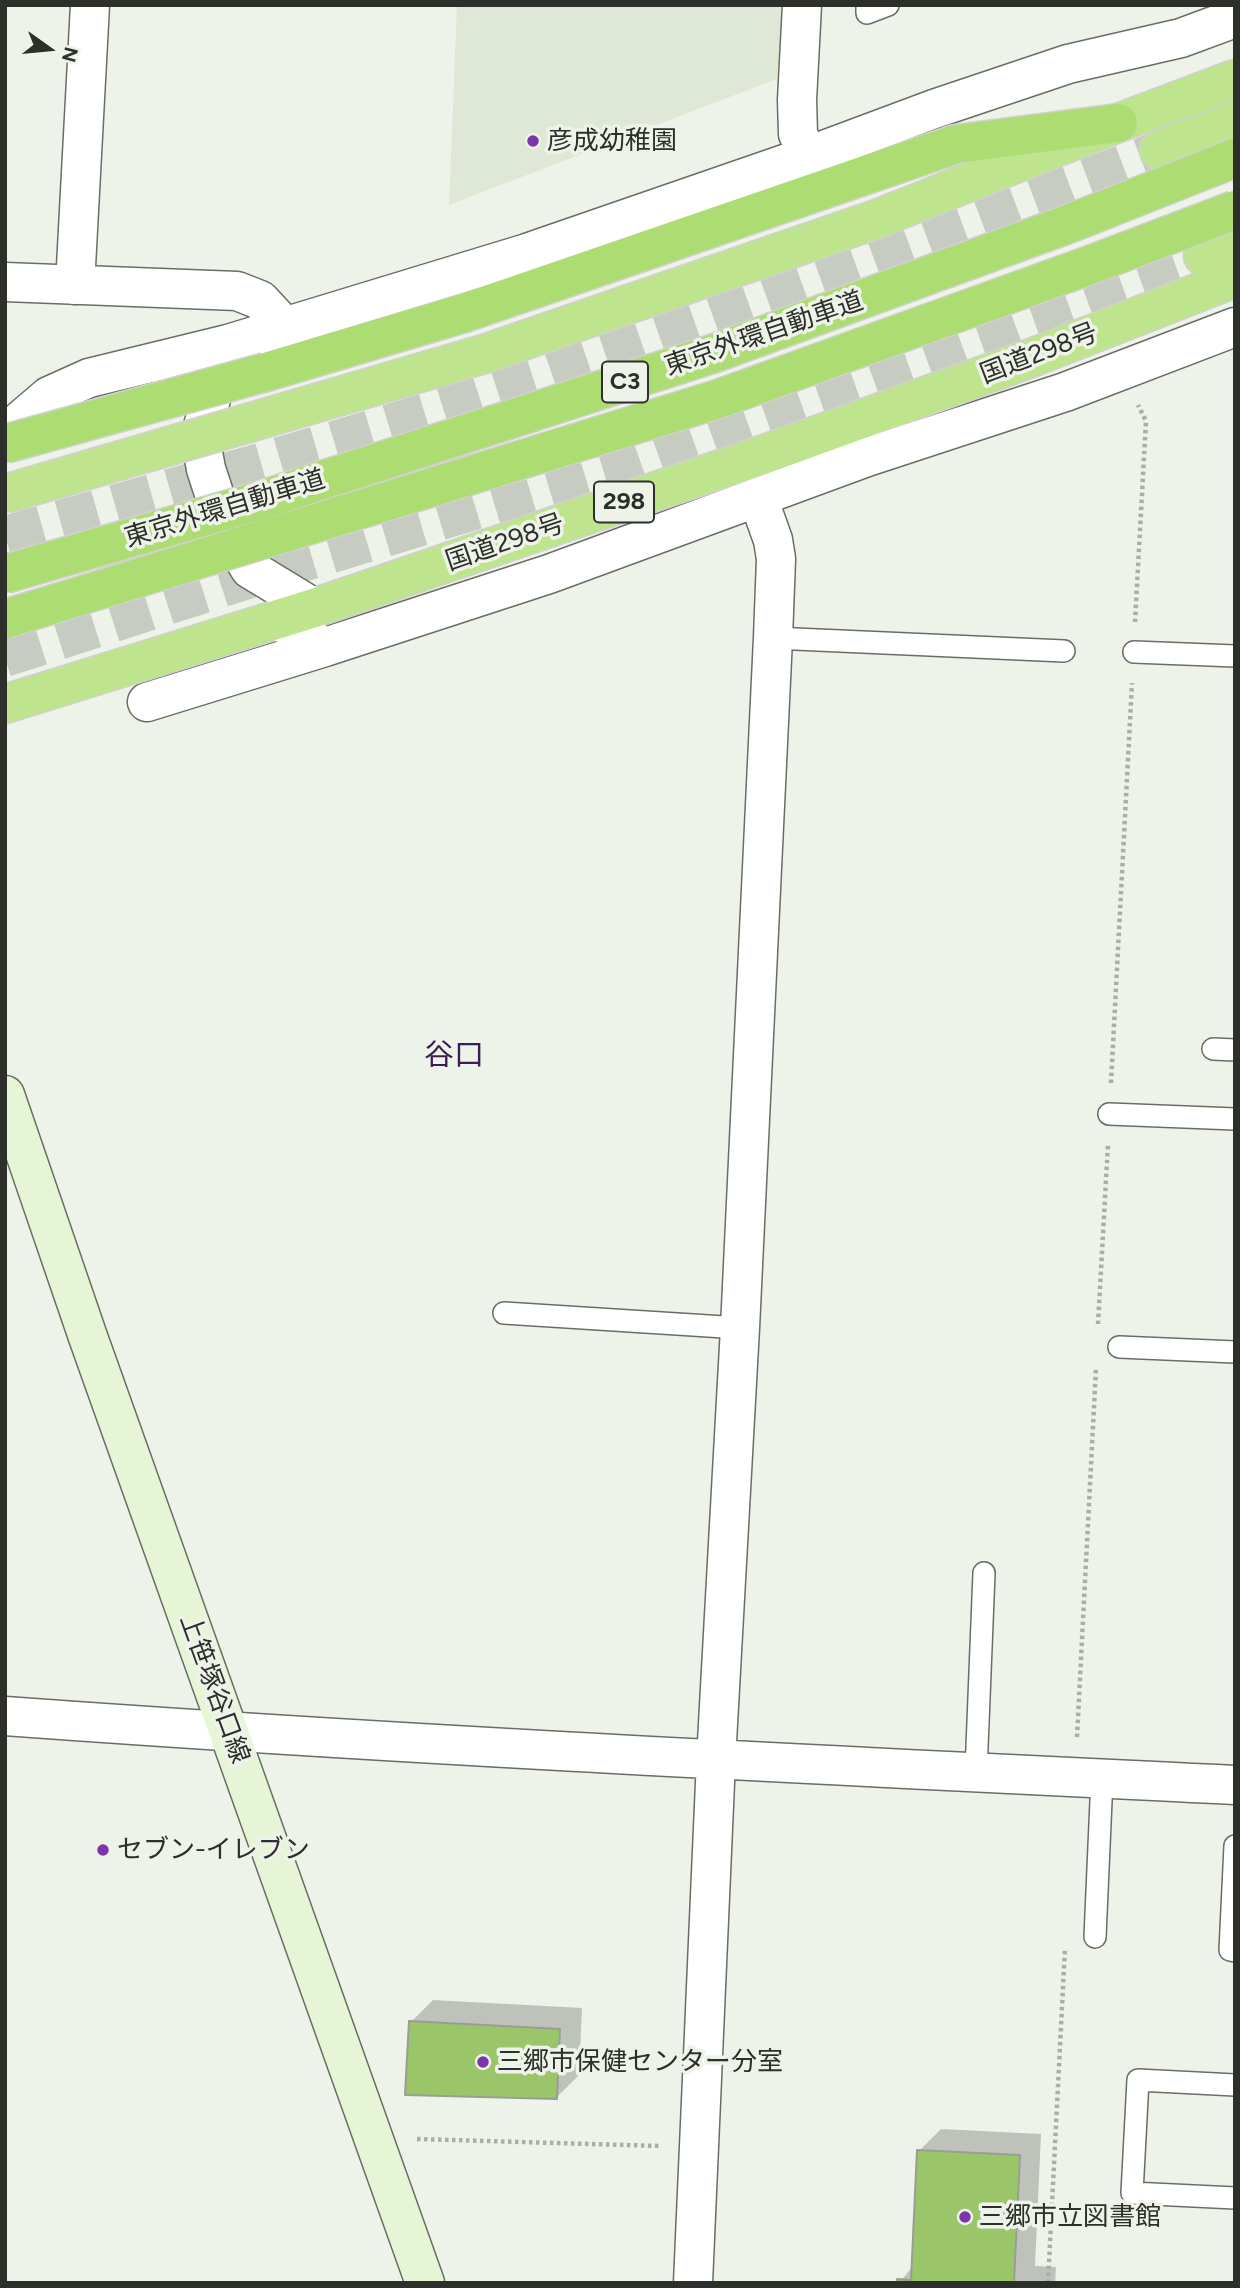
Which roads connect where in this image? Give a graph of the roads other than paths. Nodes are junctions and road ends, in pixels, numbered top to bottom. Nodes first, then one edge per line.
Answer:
1 (90, 5) edge
2 (802, 5) edge
3 (867, 5) edge
4 (888, 5) edge
5 (1235, 18) edge
6 (1235, 79) edge
7 (1235, 121) edge
8 (1118, 123) junction
9 (1159, 150) tunnel mouth
10 (807, 156) junction
11 (1235, 158) edge
12 (1235, 210) edge
13 (1235, 278) edge
14 (5, 282) edge
15 (75, 285) junction
16 (285, 327) junction
17 (1235, 327) edge
18 (228, 344) junction
19 (1031, 359) junction
20 (1065, 392) junction
21 (5, 438) edge
22 (5, 444) edge
23 (5, 494) edge
24 (758, 498) junction
25 (5, 574) edge
26 (314, 608) junction
27 (5, 620) edge
28 (277, 620) junction
29 (774, 638) junction
30 (325, 646) junction
31 (1064, 651) dead end
32 (1134, 652) dead end
33 (1235, 656) edge
34 (147, 702) dead end
35 (5, 704) edge
36 (1213, 1049) dead end
37 (1235, 1050) edge
38 (5, 1095) edge
39 (1109, 1115) dead end
40 (1235, 1119) edge
41 (505, 1313) dead end
42 (740, 1328) junction
43 (1119, 1347) dead end
44 (1235, 1352) edge
45 (984, 1573) dead end
46 (5, 1716) edge
47 (230, 1732) junction
48 (716, 1760) junction
49 (976, 1772) junction
50 (1102, 1779) junction
51 (1235, 1785) edge
52 (1235, 1846) edge
53 (1095, 1937) dead end
54 (1235, 1951) edge
55 (1235, 2085) edge
56 (1235, 2199) edge
57 (425, 2283) edge
58 (693, 2283) edge

1 - 15 street
2 - 10 street
3 - 4 lane
5 - 10 street
6 - 8 highway
7 - 9 highway
8 - 22 highway, bridge
8 - 23 highway, bridge
10 - 16 street
11 - 25 highway, 東京外環自動車道 / C3, bridge
12 - 27 highway, 東京外環自動車道 / C3, bridge
13 - 19 highway, 国道298号 / 298
14 - 15 street
15 - 16 street
16 - 18 street
17 - 20 street
18 - 21 street
18 - 26 street
19 - 20 street
19 - 26 highway, 国道298号 / 298
20 - 24 street
24 - 29 street
24 - 30 street
26 - 28 highway, 国道298号 / 298
28 - 30 street
28 - 35 highway, 国道298号 / 298
29 - 31 lane
29 - 42 street
30 - 34 street
32 - 33 lane
36 - 37 lane
38 - 47 main road, 上笹塚谷口線
39 - 40 lane
41 - 42 lane
42 - 48 street
43 - 44 lane
45 - 49 lane
46 - 47 street
47 - 48 street
47 - 57 main road, 上笹塚谷口線
48 - 49 street
48 - 58 street
49 - 50 street
50 - 51 street
50 - 53 lane
52 - 54 lane
55 - 56 lane

